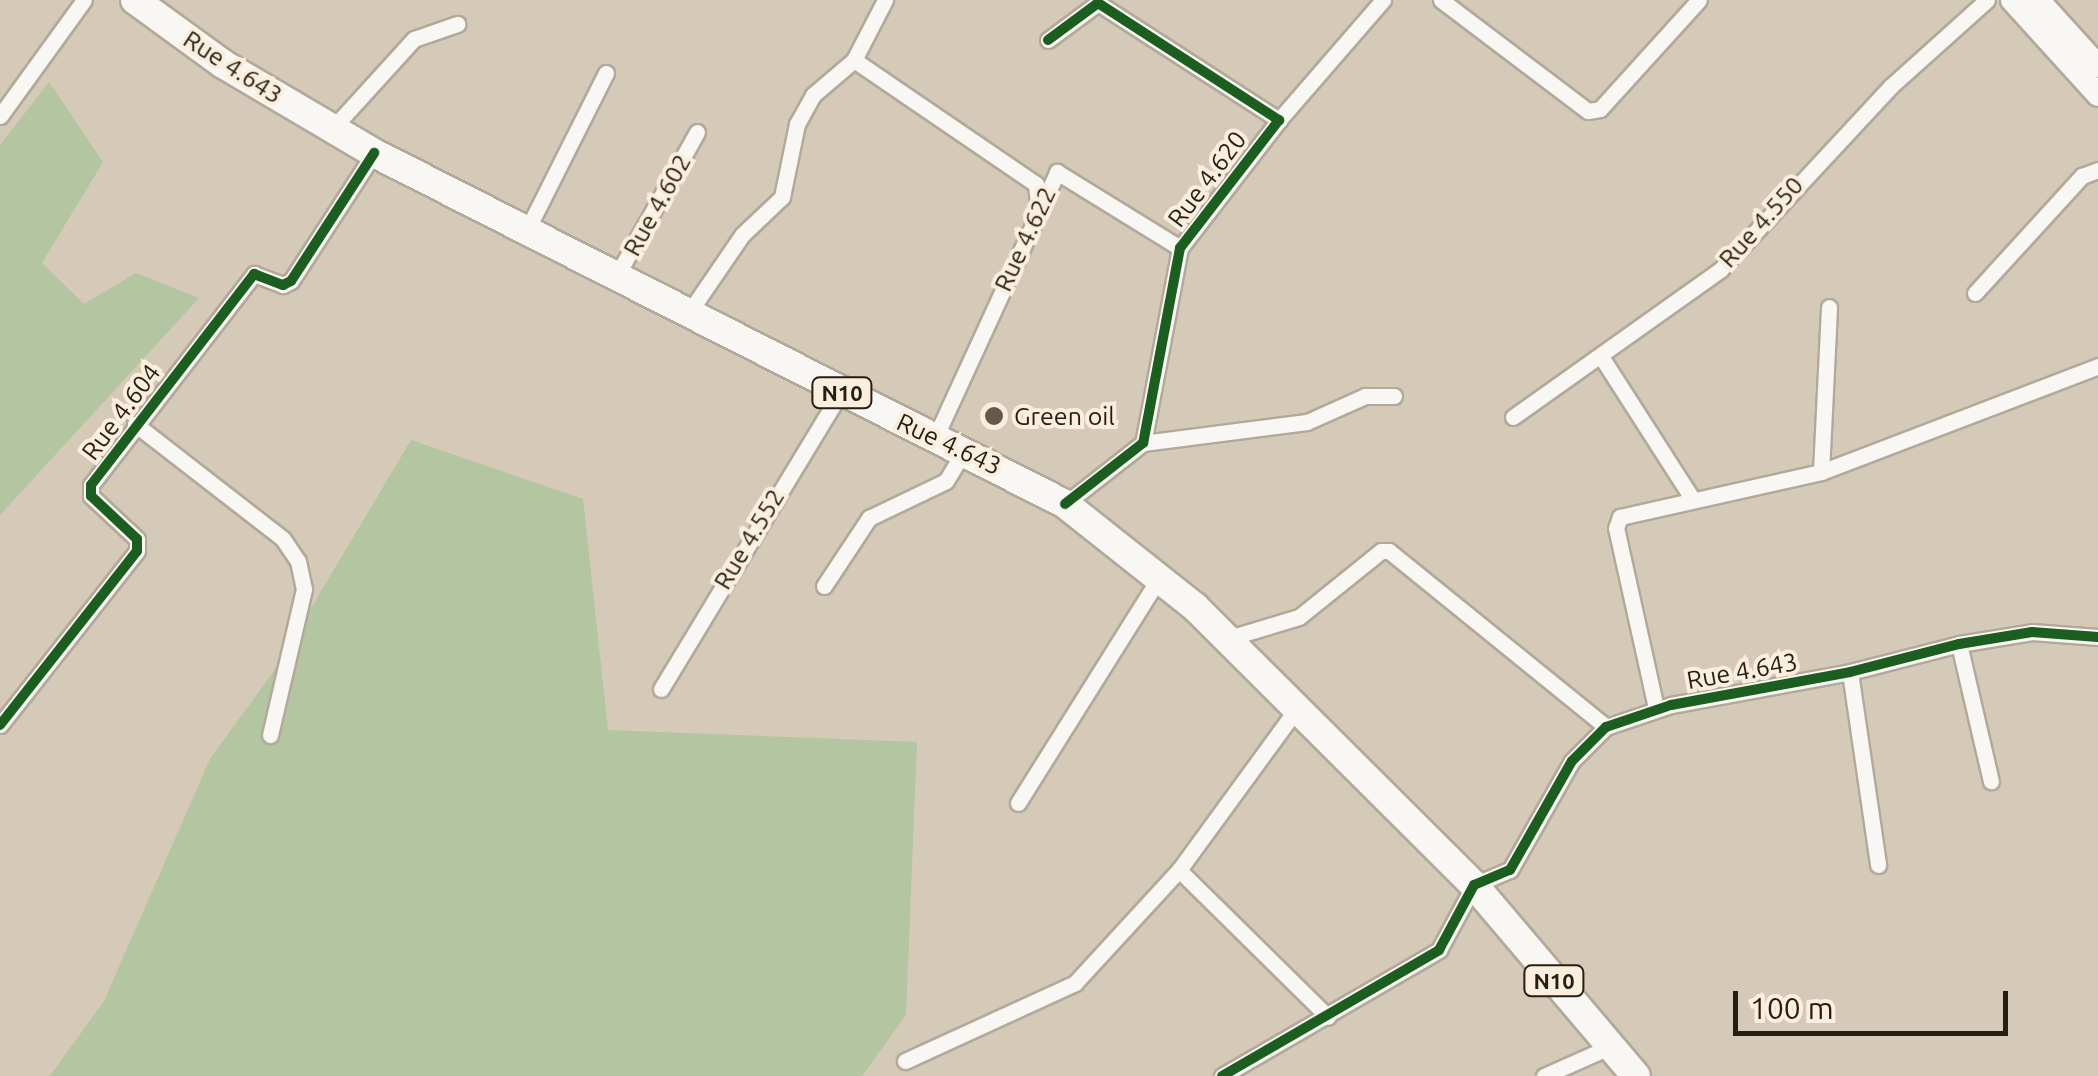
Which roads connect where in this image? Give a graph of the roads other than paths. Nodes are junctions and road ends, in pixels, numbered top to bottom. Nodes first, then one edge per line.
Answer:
1 (84, 0) edge
2 (136, 0) edge
3 (885, 0) edge
4 (1383, 0) edge
5 (1441, 0) edge
6 (1699, 0) edge
7 (1987, 0) edge
8 (2012, 0) edge
9 (2038, 0) edge
10 (457, 24) dead end
11 (1048, 40) dead end
12 (854, 60) junction
13 (2098, 66) edge
14 (606, 74) dead end
15 (2098, 95) edge
16 (0, 116) edge
17 (1278, 120) junction
18 (332, 129) junction
19 (698, 132) dead end
20 (374, 152) junction
21 (2098, 170) edge
22 (1038, 203) junction
23 (526, 232) junction
24 (1180, 248) junction
25 (616, 278) junction
26 (1974, 293) dead end
27 (1829, 307) dead end
28 (688, 314) junction
29 (1602, 358) junction
30 (2098, 366) edge
31 (841, 392) junction
32 (1394, 396) dead end
33 (1513, 417) dead end
34 (135, 424) junction
35 (934, 440) junction
36 (1143, 443) junction
37 (966, 448) junction
38 (1820, 472) junction
39 (1692, 498) junction
40 (1066, 504) junction
41 (1159, 578) junction
42 (824, 586) dead end
43 (2098, 637) edge
44 (1226, 639) junction
45 (1959, 644) junction
46 (1850, 672) junction
47 (661, 690) dead end
48 (1656, 708) junction
49 (1295, 711) junction
50 (0, 725) edge
51 (1606, 727) junction
52 (270, 735) dead end
53 (1991, 781) dead end
54 (1018, 803) dead end
55 (1878, 865) dead end
56 (1180, 870) junction
57 (1474, 885) junction
58 (1328, 1017) junction
59 (1609, 1047) junction
60 (906, 1061) dead end
61 (1222, 1076) edge
62 (1544, 1076) edge
63 (1636, 1076) edge

1 - 16 street
2 - 18 highway, Rue 4.643 / N10
3 - 12 street
4 - 17 street
5 - 6 street
7 - 29 street, Rue 4.550
8 - 15 main road
9 - 13 main road
10 - 18 street
11 - 17 street, Rue 4.620
12 - 22 street
12 - 28 street
14 - 23 street
17 - 24 street, Rue 4.620
18 - 20 highway, Rue 4.643 / N10
19 - 25 street, Rue 4.602
20 - 23 highway, Rue 4.643 / N10
20 - 34 street, Rue 4.604
21 - 26 street
22 - 24 street, Rue 4.622
22 - 35 street, Rue 4.622
23 - 25 highway, Rue 4.643 / N10
24 - 36 street, Rue 4.620
25 - 28 highway, Rue 4.643 / N10
27 - 38 street
28 - 31 highway, Rue 4.643 / N10
29 - 33 street, Rue 4.550
29 - 39 street
30 - 38 street
31 - 35 highway, Rue 4.643 / N10
31 - 47 street, Rue 4.552
32 - 36 street
34 - 50 street, Rue 4.604
34 - 52 street
35 - 37 highway, Rue 4.643 / N10
36 - 40 street
37 - 40 highway, Rue 4.643 / N10
37 - 42 street
38 - 39 street
39 - 48 street
40 - 41 highway, Rue 4.643 / N10
41 - 44 highway, Rue 4.643 / N10
41 - 54 street
43 - 45 street, Rue 4.643
44 - 49 highway, Rue 4.643 / N10
44 - 51 street
45 - 46 street, Rue 4.643
45 - 53 street
46 - 48 street, Rue 4.643
46 - 55 street
48 - 51 street, Rue 4.643
49 - 56 street
49 - 57 highway, Rue 4.643 / N10
51 - 57 street, Rue 4.643
56 - 58 street
56 - 60 street
57 - 58 street
57 - 59 highway, N10
58 - 61 street
59 - 62 street
59 - 63 highway, N10

